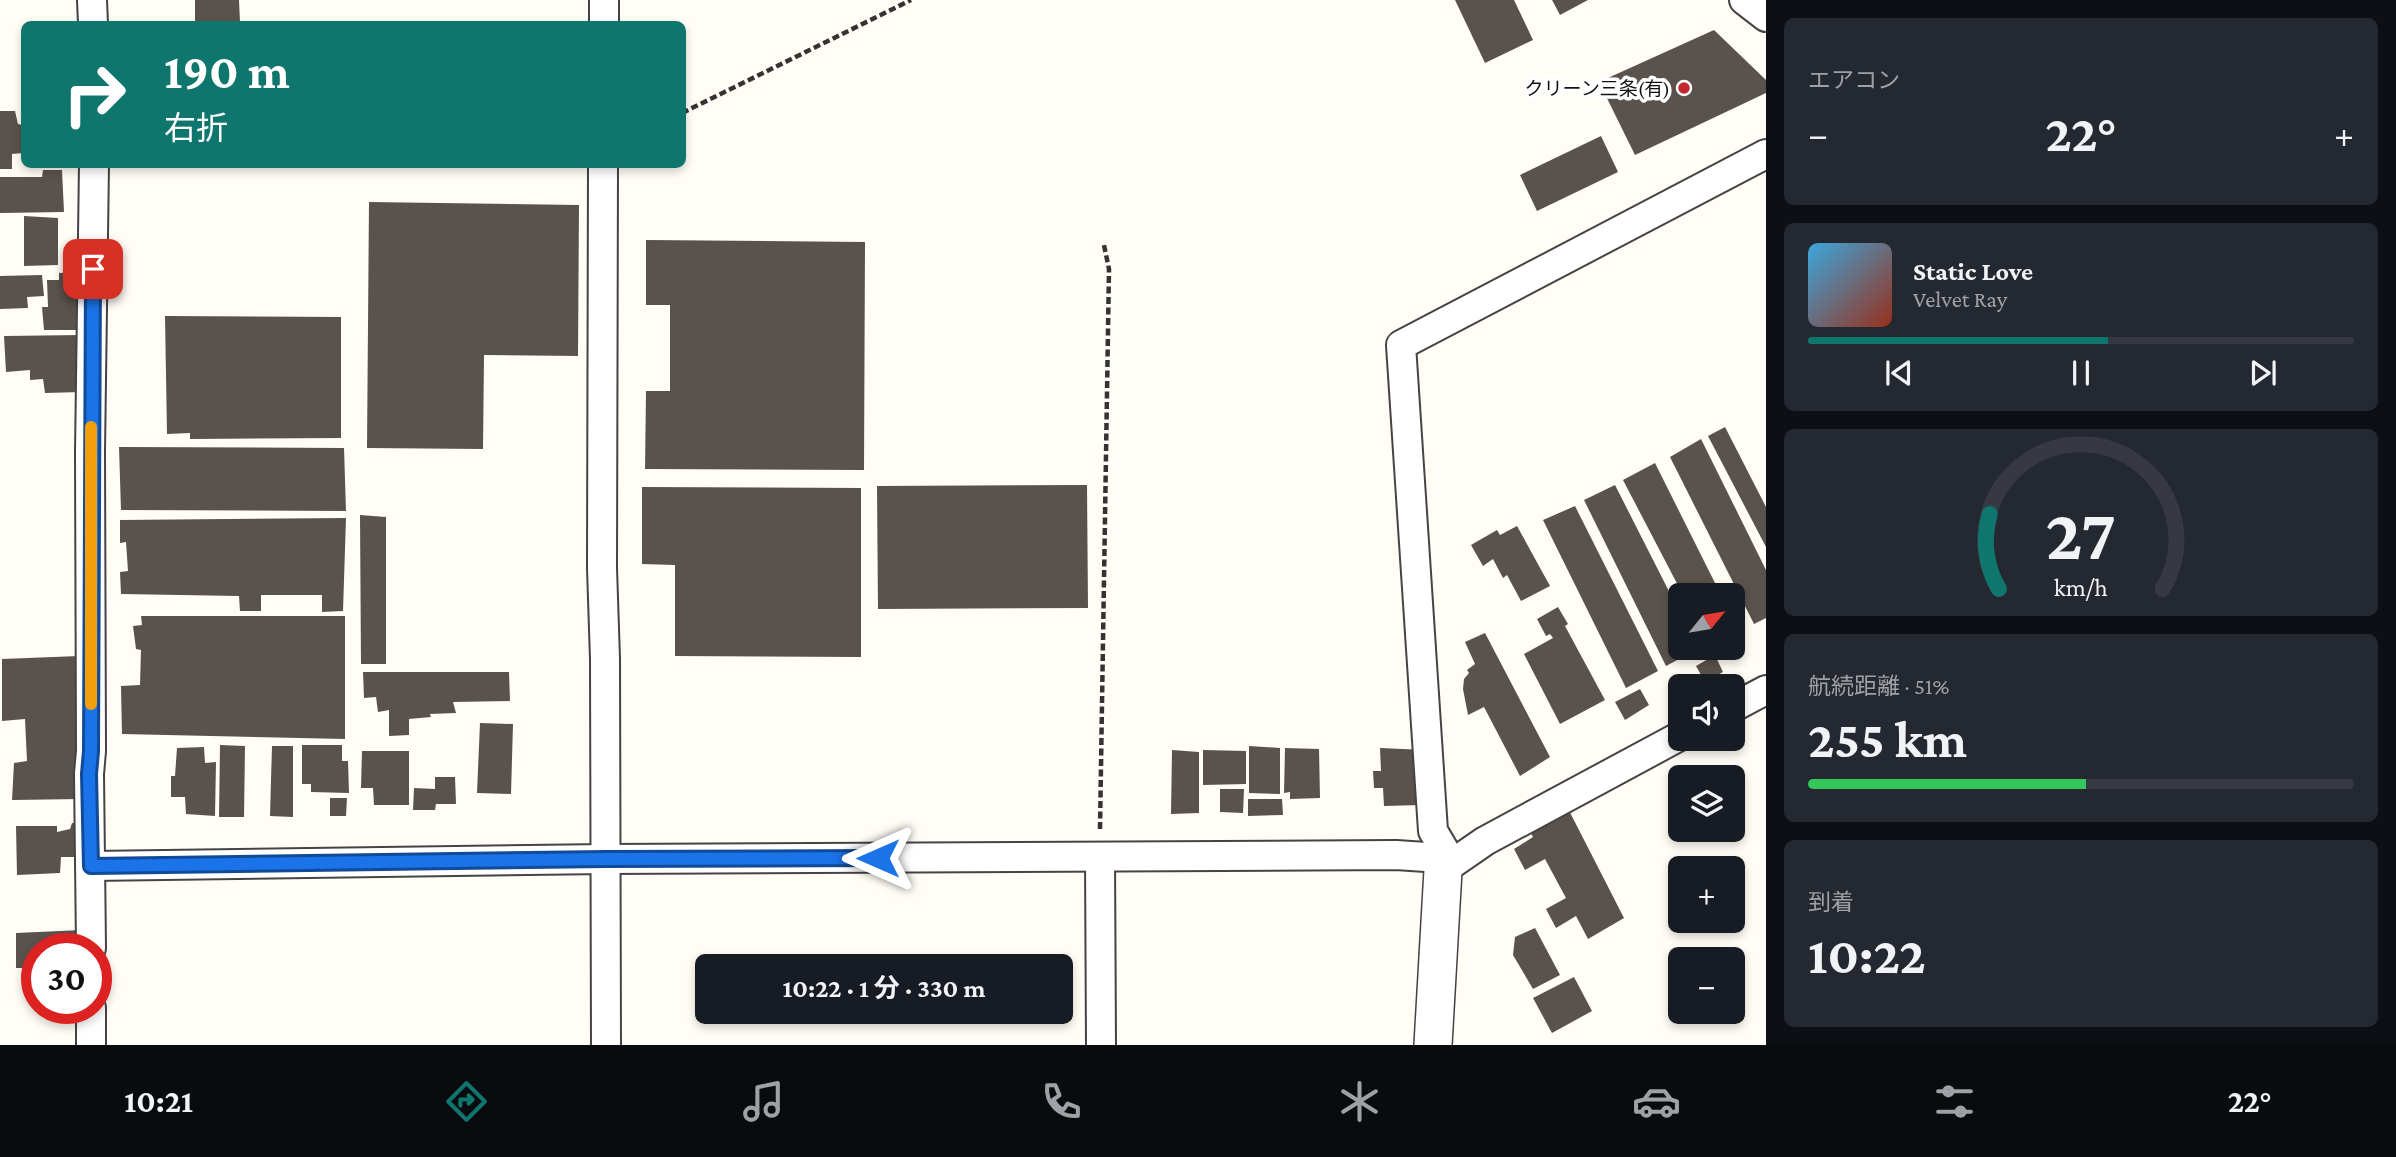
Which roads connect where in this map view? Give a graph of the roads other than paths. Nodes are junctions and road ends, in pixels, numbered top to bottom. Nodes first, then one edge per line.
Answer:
1 (92, 0) edge
2 (604, 0) edge
3 (1744, 0) edge
4 (1766, 17) edge
5 (93, 21) edge
6 (604, 21) edge
7 (1766, 154) edge
8 (94, 168) edge
9 (603, 168) edge
10 (1766, 690) edge
11 (1745, 701) edge
12 (1668, 742) edge
13 (1100, 857) junction
14 (606, 859) junction
15 (91, 866) junction
16 (1443, 870) junction
17 (91, 933) edge
18 (91, 1024) edge
19 (91, 1045) edge
20 (606, 1045) edge
21 (1101, 1045) edge
22 (1433, 1045) edge

1 - 5 street
2 - 6 street
3 - 4 street
7 - 16 street
8 - 15 street
9 - 14 street
10 - 11 street
12 - 16 street
13 - 14 street
13 - 16 street
13 - 21 street
14 - 15 street
14 - 20 street
15 - 17 street
16 - 22 street
18 - 19 street

